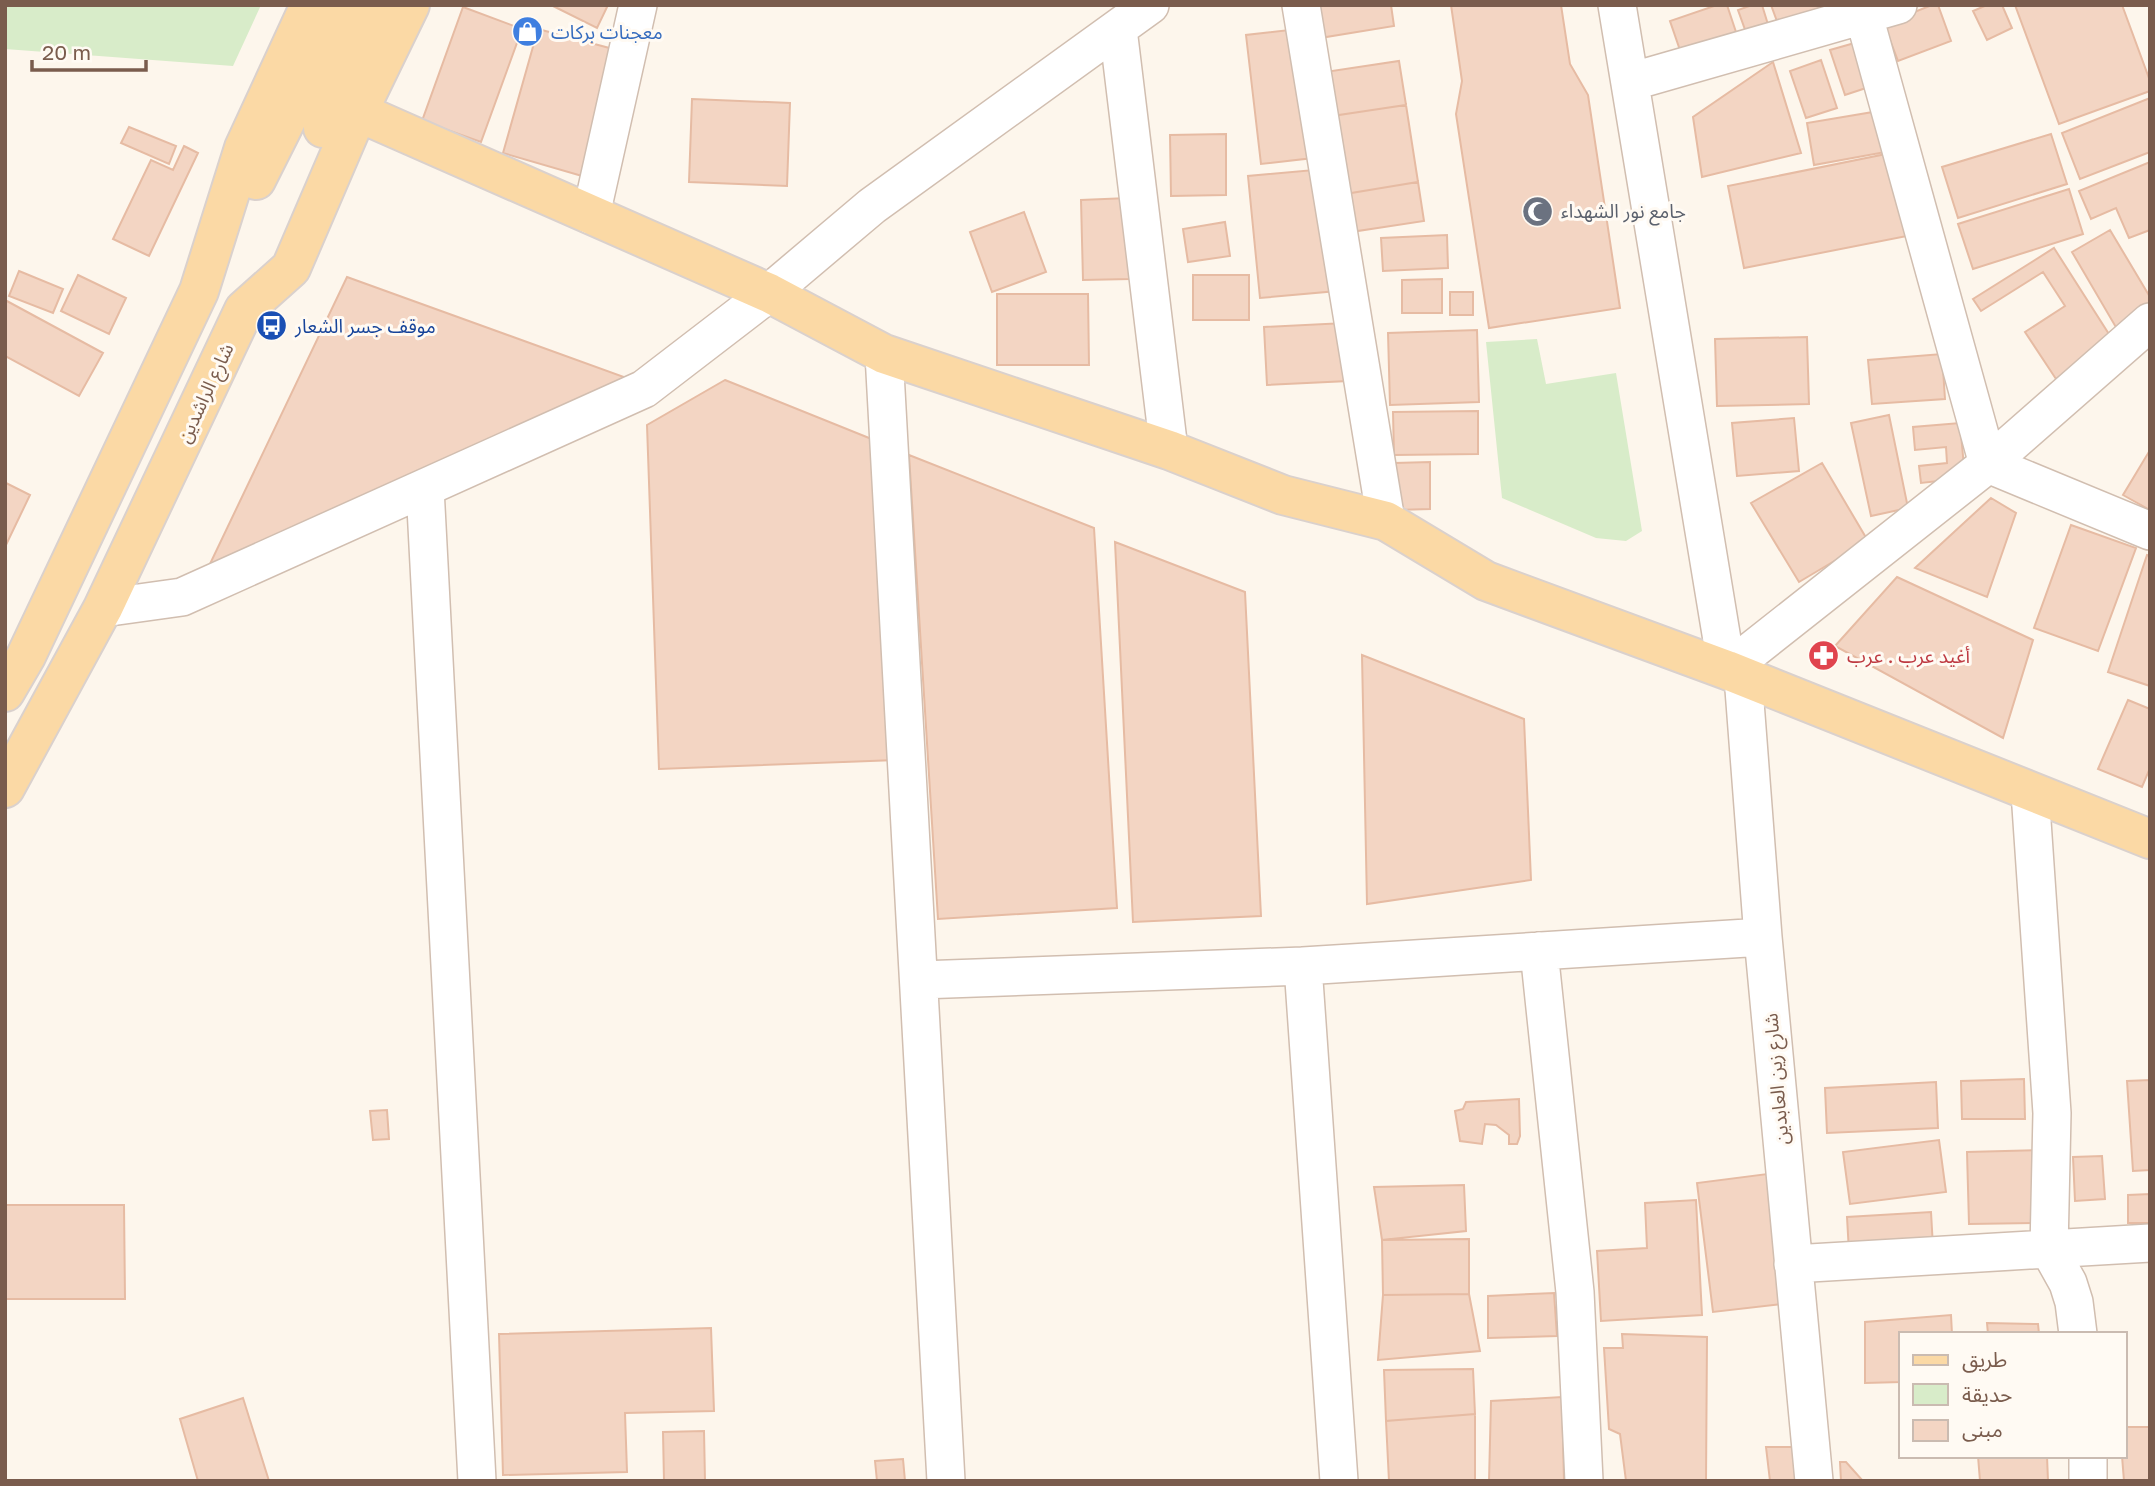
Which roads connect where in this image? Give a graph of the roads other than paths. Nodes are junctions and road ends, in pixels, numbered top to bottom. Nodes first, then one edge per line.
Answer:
1 (310, 5) edge
2 (344, 5) edge
3 (376, 5) edge
4 (410, 5) edge
5 (638, 5) edge
6 (1150, 5) edge
7 (1301, 5) edge
8 (1617, 5) edge
9 (1898, 5) edge
10 (1864, 16) junction
11 (1118, 29) junction
12 (1630, 82) junction
13 (358, 112) junction
14 (591, 215) junction
15 (199, 291) junction
16 (769, 293) junction
17 (244, 310) junction
18 (2150, 322) edge
19 (884, 354) junction
20 (1169, 450) junction
21 (1988, 464) junction
22 (425, 488) junction
23 (1386, 521) junction
24 (2150, 531) edge
25 (103, 608) junction
26 (1735, 673) junction
27 (5, 692) edge
28 (5, 788) edge
29 (2030, 792) junction
30 (2150, 839) edge
31 (1763, 937) junction
32 (1539, 951) junction
33 (1303, 966) junction
34 (920, 980) junction
35 (2150, 1243) edge
36 (2049, 1249) junction
37 (1793, 1264) junction
38 (2078, 1332) edge
39 (2088, 1458) edge
40 (477, 1481) edge
41 (946, 1481) edge
42 (1339, 1481) edge
43 (1584, 1481) edge
44 (1814, 1481) edge
45 (2088, 1481) edge

1 - 15 main road
2 - 15 main road
3 - 17 main road
4 - 13 main road, شارع الراشدين
5 - 14 street
6 - 11 street
7 - 23 street
8 - 12 street, شارع زين العابدين
9 - 10 street
10 - 12 street
10 - 21 street
11 - 16 street
11 - 20 street
12 - 26 street, شارع زين العابدين
13 - 14 main road
13 - 17 main road, شارع الراشدين
14 - 16 main road
15 - 27 main road
16 - 19 main road
16 - 22 street
17 - 25 main road, شارع الراشدين
18 - 21 street
19 - 20 main road
19 - 34 street
20 - 23 main road
21 - 24 street
21 - 26 street
22 - 25 street
22 - 40 street
23 - 26 main road
25 - 28 main road, شارع الراشدين
26 - 29 main road
26 - 31 street, شارع زين العابدين
29 - 30 main road
29 - 36 street
31 - 32 street
31 - 37 street, شارع زين العابدين
32 - 33 street
32 - 43 street
33 - 34 street
33 - 42 street
34 - 41 street
35 - 36 street
36 - 37 street
36 - 38 street
37 - 44 street, شارع زين العابدين
39 - 45 street

